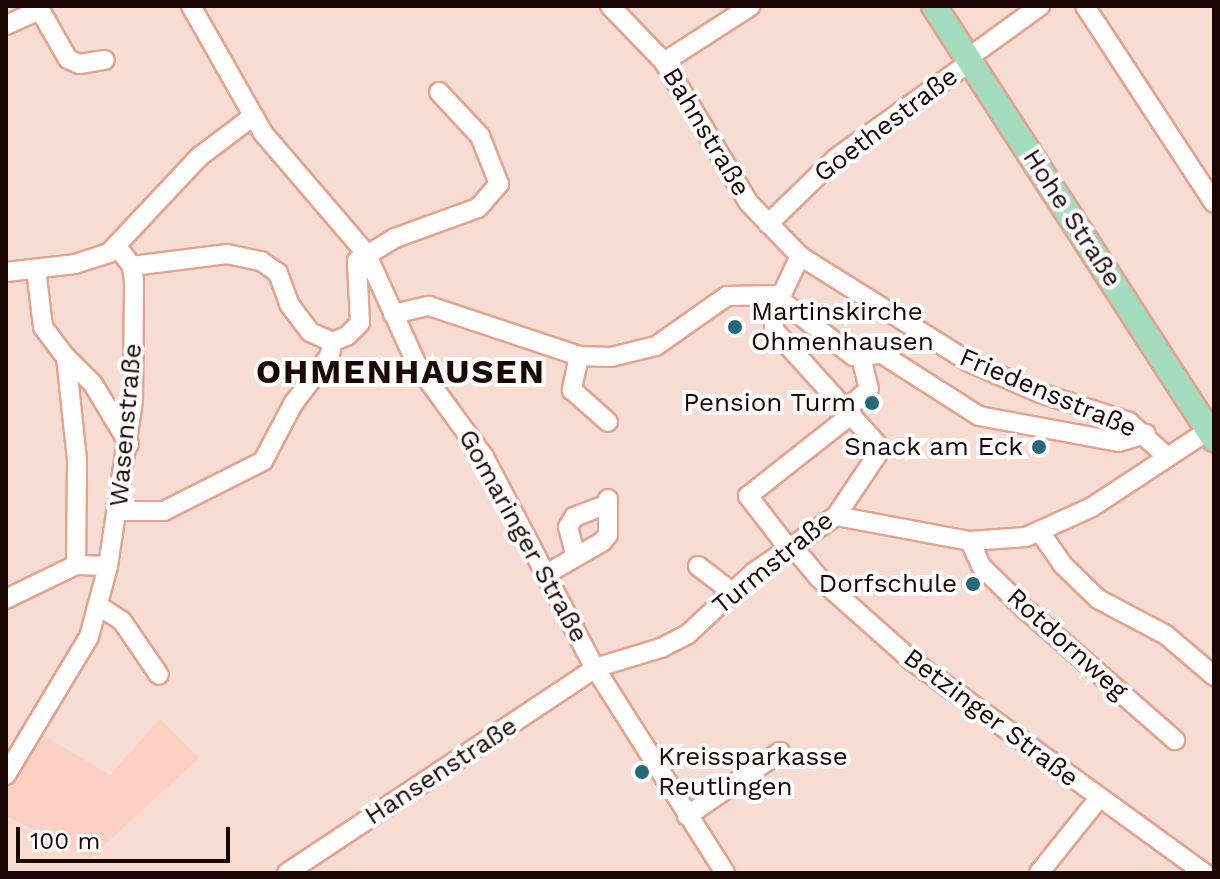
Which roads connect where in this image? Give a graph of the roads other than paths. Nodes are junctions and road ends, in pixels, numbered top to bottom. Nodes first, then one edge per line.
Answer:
1 (191, 6) edge
2 (610, 6) edge
3 (751, 6) edge
4 (934, 6) edge
5 (1040, 6) edge
6 (1085, 6) edge
7 (40, 8) edge
8 (6, 25) edge
9 (105, 60) dead end
10 (969, 60) junction
11 (664, 62) junction
12 (439, 92) dead end
13 (252, 117) junction
14 (1214, 203) edge
15 (768, 224) junction
16 (117, 247) junction
17 (366, 253) junction
18 (800, 256) junction
19 (132, 266) junction
20 (36, 269) junction
21 (6, 272) edge
22 (780, 297) junction
23 (393, 314) junction
24 (332, 342) junction
25 (579, 356) junction
26 (66, 357) junction
27 (861, 358) junction
28 (850, 411) junction
29 (608, 422) dead end
30 (1212, 432) edge
31 (1146, 434) junction
32 (129, 444) junction
33 (1167, 457) junction
34 (120, 511) junction
35 (836, 516) junction
36 (1040, 532) junction
37 (970, 541) junction
38 (791, 548) junction
39 (576, 557) junction
40 (76, 565) junction
41 (108, 566) junction
42 (698, 566) dead end
43 (548, 573) junction
44 (732, 592) junction
45 (6, 599) edge
46 (99, 606) junction
47 (595, 668) junction
48 (159, 675) dead end
49 (1214, 676) edge
50 (1175, 740) dead end
51 (780, 752) dead end
52 (6, 775) edge
53 (1099, 798) junction
54 (687, 816) junction
55 (287, 873) edge
56 (725, 873) edge
57 (1039, 873) edge
58 (1204, 873) edge

1 - 13 street, Gomaringer Straße
2 - 11 street, Bahnstraße
3 - 11 street
4 - 10 main road, Hohe Straße
5 - 10 street, Goethestraße
6 - 14 street
7 - 8 street
7 - 9 street
10 - 15 street, Goethestraße
10 - 30 main road, Hohe Straße
11 - 15 street, Bahnstraße
12 - 17 street
13 - 16 street
13 - 17 street, Gomaringer Straße
15 - 18 street, Friedensstraße
16 - 19 street
16 - 20 street
17 - 23 street, Gomaringer Straße
17 - 24 street
18 - 22 street
18 - 31 street, Friedensstraße
19 - 24 street
19 - 32 street, Wasenstraße
20 - 21 street
20 - 26 street
22 - 25 street
22 - 27 street
22 - 28 street, Turmstraße
23 - 25 street
23 - 43 street, Gomaringer Straße
24 - 34 street
25 - 29 street
26 - 32 street
26 - 40 street
27 - 28 street
27 - 31 street
28 - 35 street, Turmstraße
28 - 38 street, Betzinger Straße
30 - 33 street
31 - 33 street, Friedensstraße
32 - 34 street, Wasenstraße
33 - 36 street
34 - 41 street, Wasenstraße
35 - 37 street
35 - 38 street, Turmstraße
36 - 37 street
36 - 49 street
37 - 50 street, Rotdornweg
38 - 44 street, Turmstraße
38 - 53 street, Betzinger Straße
39 - 39 street
39 - 43 street
40 - 41 street
40 - 45 street
41 - 46 street, Wasenstraße
42 - 44 street
43 - 47 street, Gomaringer Straße
44 - 47 street, Turmstraße
46 - 48 street
46 - 52 street, Wasenstraße
47 - 54 street, Gomaringer Straße
47 - 55 street, Hansenstraße
51 - 54 street
53 - 57 street
53 - 58 street, Betzinger Straße
54 - 56 street, Gomaringer Straße

